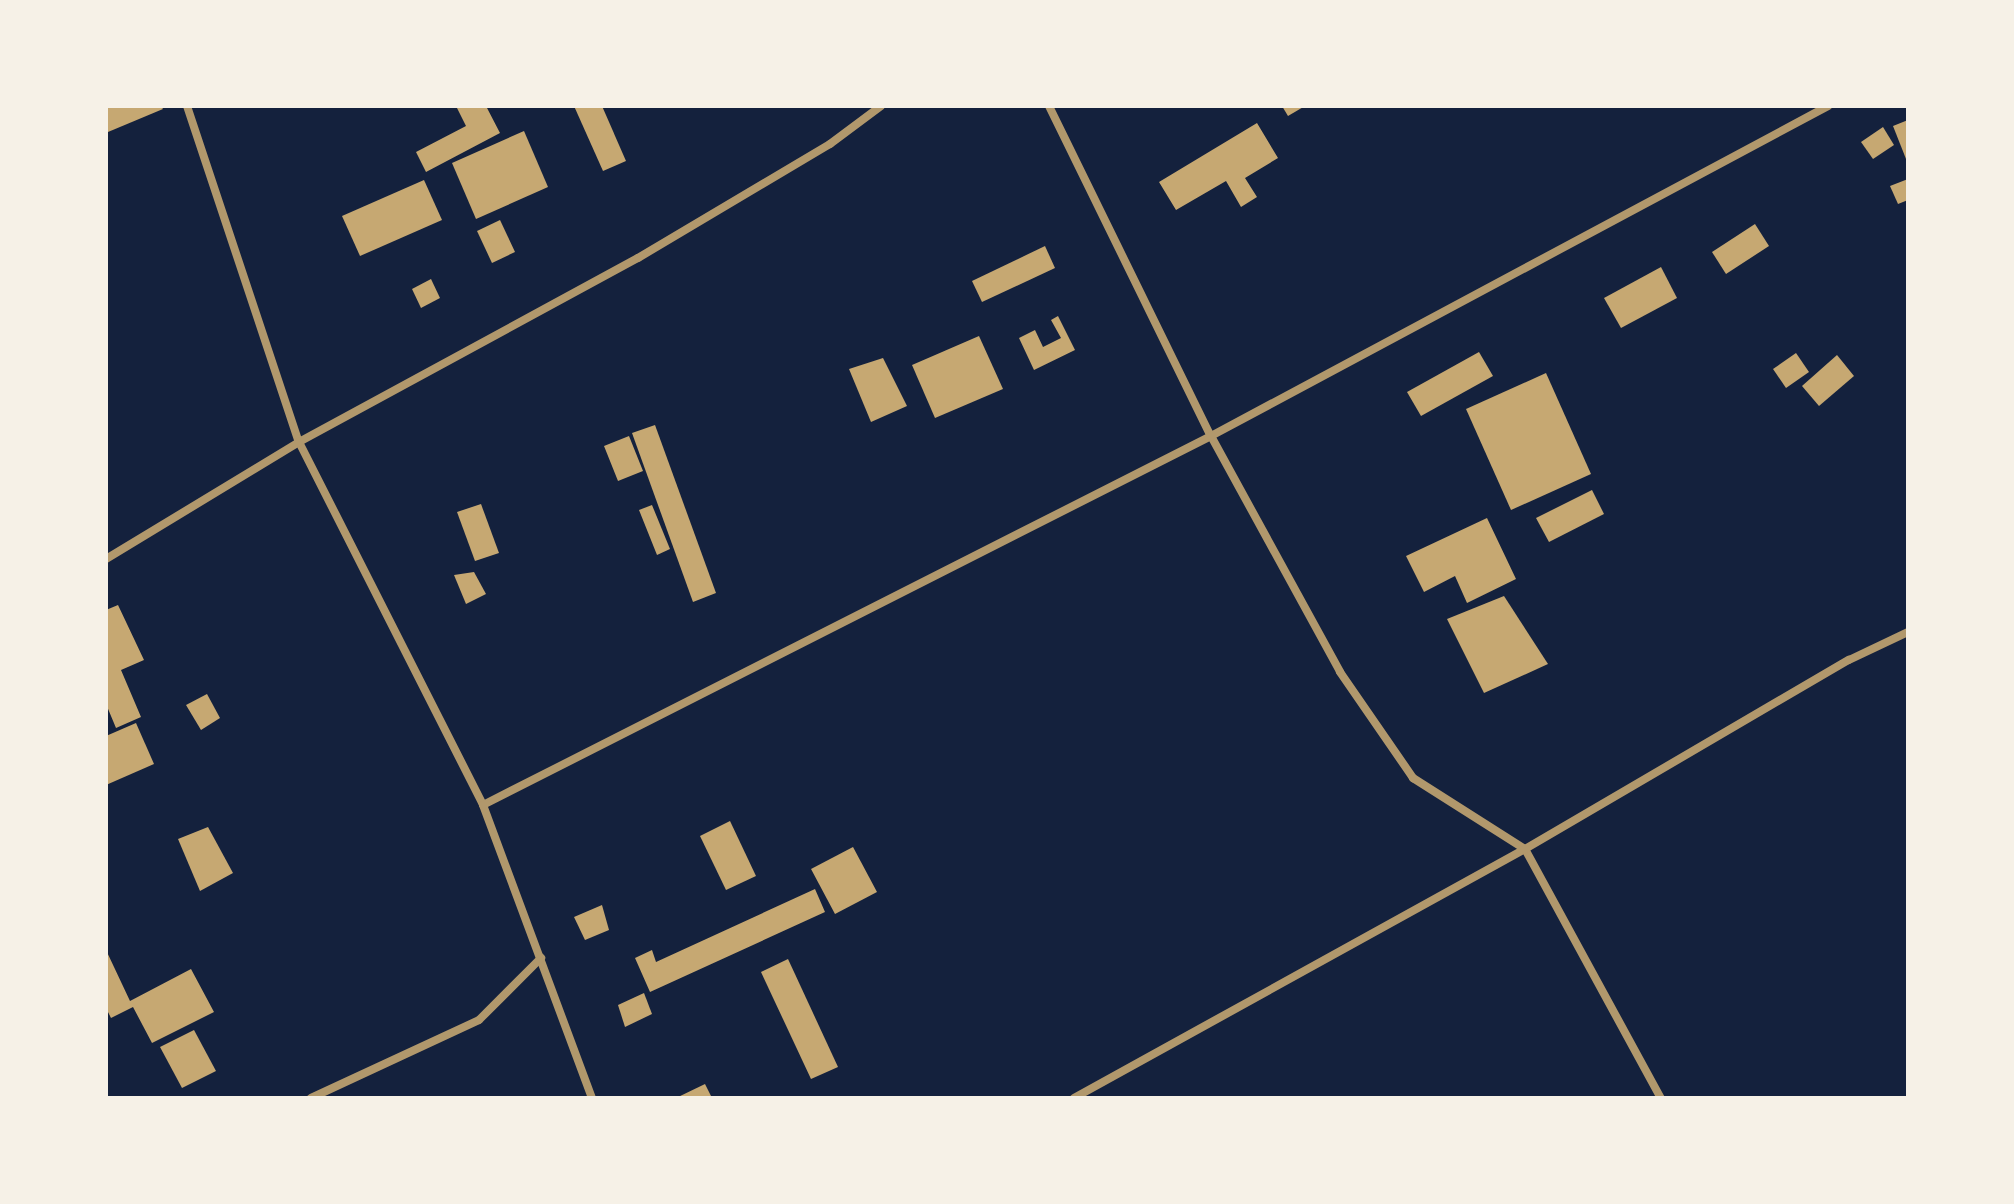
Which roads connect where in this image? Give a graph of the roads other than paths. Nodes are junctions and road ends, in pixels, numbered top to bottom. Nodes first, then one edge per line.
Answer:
1 (187, 106) edge
2 (881, 106) edge
3 (1049, 106) edge
4 (1828, 106) edge
5 (1211, 436) junction
6 (299, 442) junction
7 (106, 559) edge
8 (1908, 632) edge
9 (483, 805) junction
10 (1525, 849) junction
11 (541, 958) junction
12 (311, 1098) edge
13 (592, 1098) edge
14 (1074, 1098) edge
15 (1661, 1098) edge

1 - 6 street
2 - 6 street
3 - 5 street
4 - 5 street
5 - 9 street
5 - 10 street
6 - 7 street
6 - 9 street
8 - 10 street
9 - 11 street
10 - 14 street
10 - 15 street
11 - 12 street
11 - 13 street

